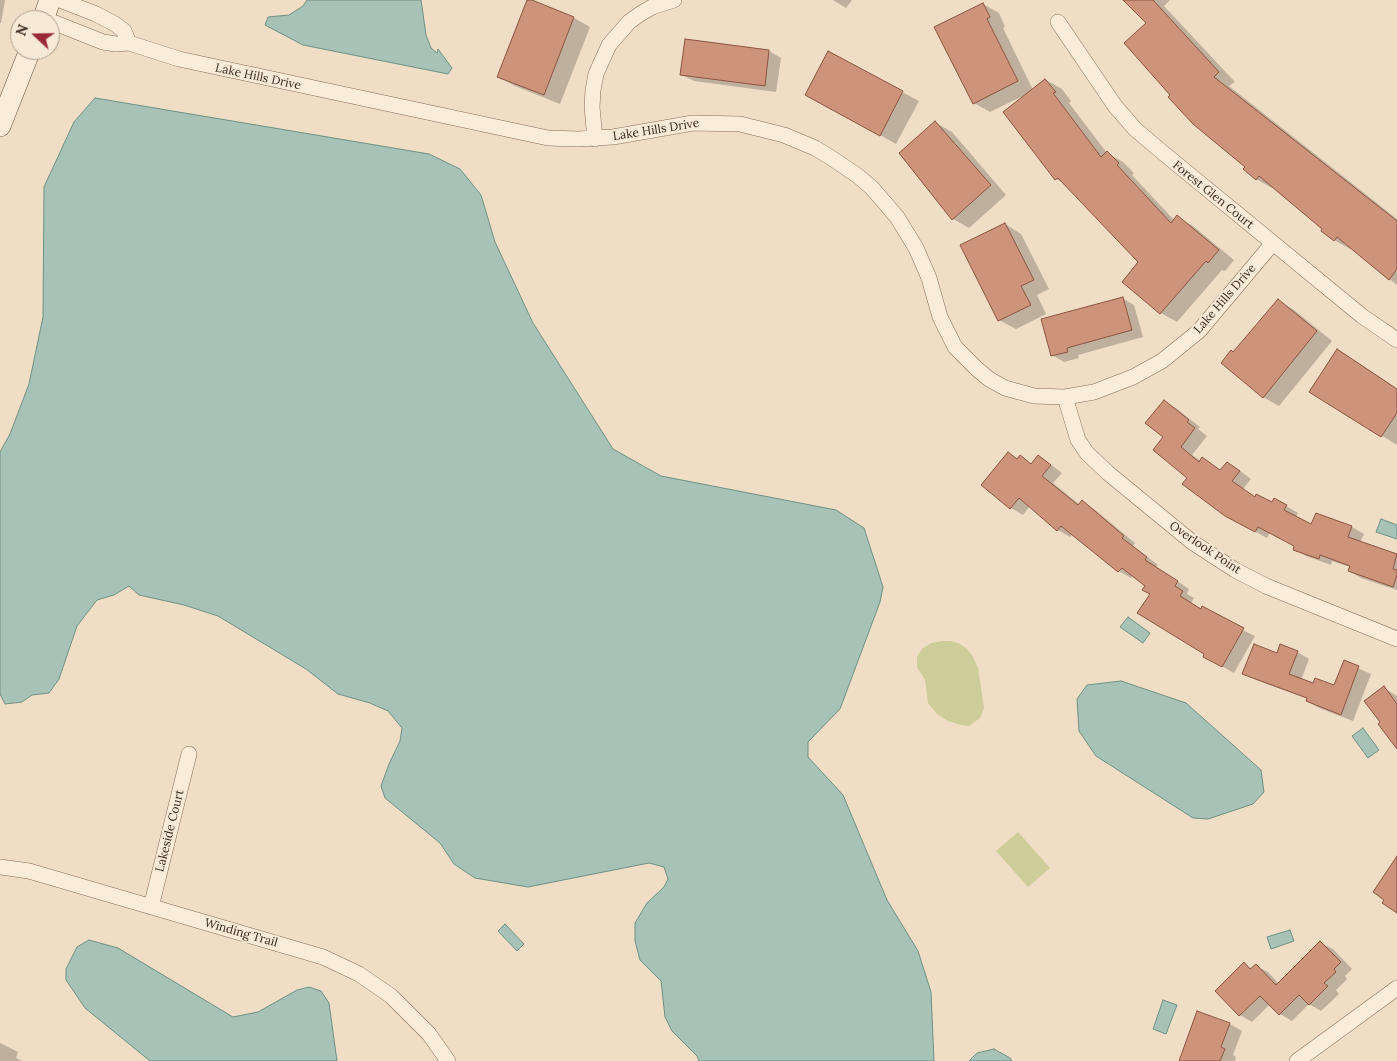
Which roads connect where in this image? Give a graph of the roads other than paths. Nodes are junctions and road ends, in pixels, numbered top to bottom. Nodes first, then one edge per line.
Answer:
1 (60, 0) edge
2 (674, 0) edge
3 (60, 22) edge
4 (1058, 22) dead end
5 (129, 42) junction
6 (26, 60) edge
7 (0, 126) edge
8 (595, 139) junction
9 (1273, 243) junction
10 (1397, 340) edge
11 (1065, 397) junction
12 (1397, 639) edge
13 (189, 754) dead end
14 (0, 867) edge
15 (151, 907) junction
16 (1397, 988) edge
17 (448, 1061) edge
18 (1296, 1061) edge

1 - 5 street
2 - 8 street
3 - 5 street, Lake Hills Drive
4 - 9 street, Forest Glen Court
5 - 8 street, Lake Hills Drive
6 - 7 street
8 - 11 street, Lake Hills Drive
9 - 10 street, Forest Glen Court
9 - 11 street, Lake Hills Drive
11 - 12 street, Overlook Point
13 - 15 street, Lakeside Court
14 - 15 street, Winding Trail
15 - 17 street, Winding Trail
16 - 18 street

